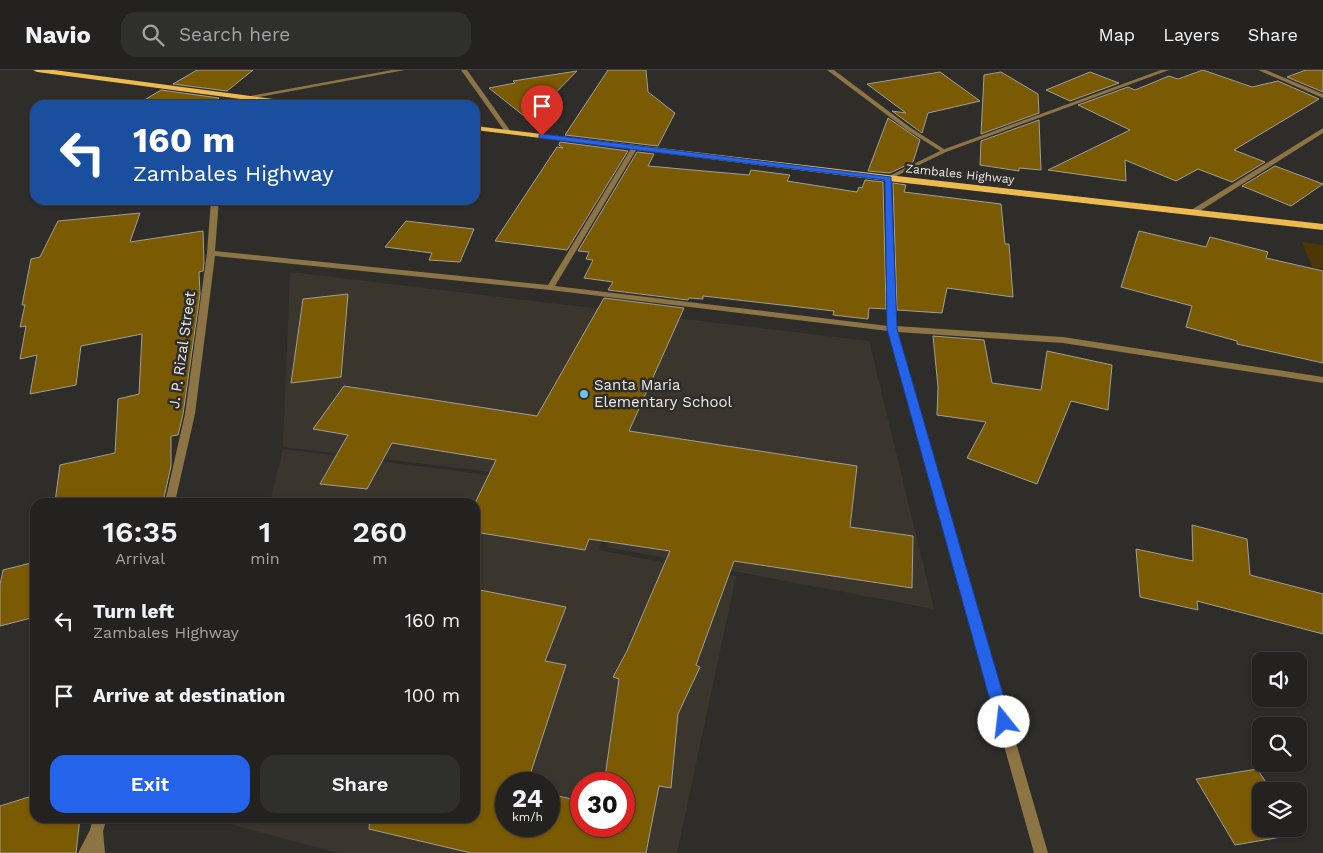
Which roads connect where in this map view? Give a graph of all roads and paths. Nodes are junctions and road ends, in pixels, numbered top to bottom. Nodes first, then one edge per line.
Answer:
1 (36, 70) edge
2 (402, 70) edge
3 (464, 70) edge
4 (830, 70) edge
5 (1166, 70) edge
6 (1261, 70) edge
7 (1323, 96) edge
8 (248, 97) junction
9 (263, 100) edge
10 (480, 129) edge
11 (1323, 130) edge
12 (508, 132) junction
13 (635, 147) junction
14 (944, 151) junction
15 (888, 178) junction
16 (215, 205) edge
17 (1192, 212) junction
18 (1323, 227) edge
19 (211, 253) junction
20 (550, 288) junction
21 (892, 329) junction
22 (1323, 380) edge
23 (171, 498) edge
24 (99, 823) edge
25 (96, 832) junction
26 (85, 853) edge
27 (98, 853) edge
28 (1041, 853) edge

1 - 8 main road
2 - 8 street
3 - 12 street
4 - 14 street
5 - 14 street
6 - 7 street
8 - 9 main road
10 - 12 main road, Zambales Highway
11 - 17 street
12 - 13 main road, Zambales Highway
13 - 15 main road, Zambales Highway
13 - 20 street
14 - 15 street
15 - 17 main road, Zambales Highway
15 - 21 street
16 - 19 street, J. P. Rizal Street
17 - 18 main road, Zambales Highway
19 - 20 street
19 - 23 street, J. P. Rizal Street
20 - 21 street
21 - 22 street
21 - 28 street
24 - 25 street
25 - 26 street
25 - 27 street

